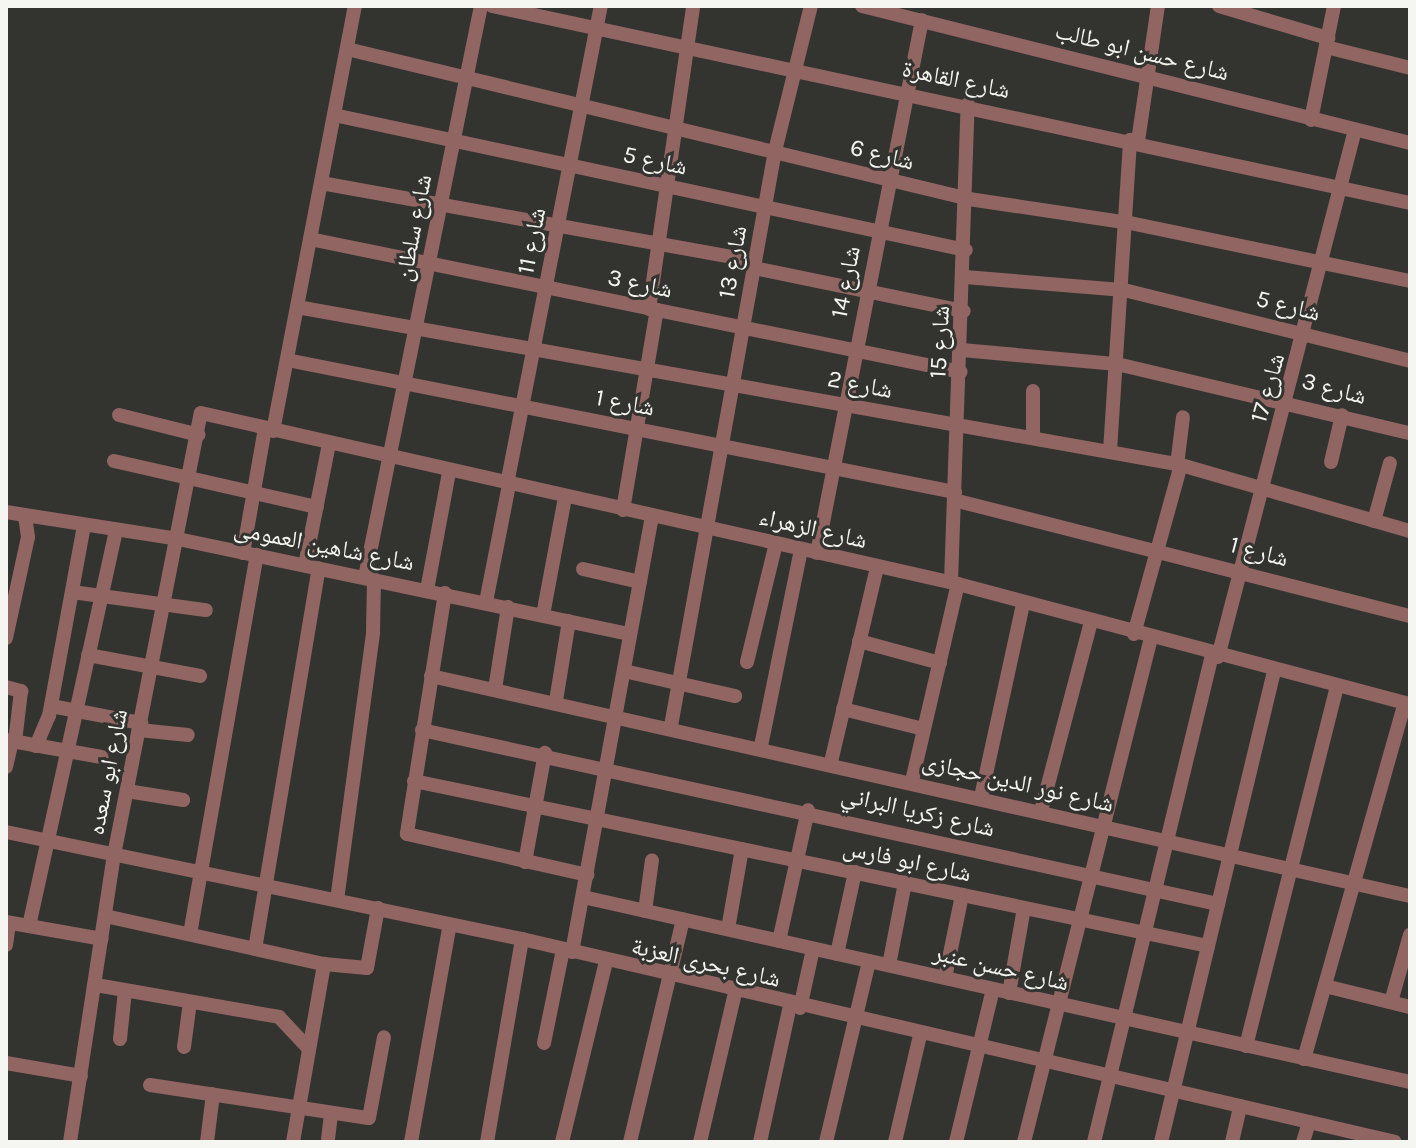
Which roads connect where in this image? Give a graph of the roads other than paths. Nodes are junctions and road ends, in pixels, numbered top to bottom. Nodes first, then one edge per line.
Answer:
1 (355, 6) edge
2 (481, 6) edge
3 (492, 6) edge
4 (601, 6) edge
5 (693, 6) edge
6 (811, 6) edge
7 (862, 6) edge
8 (1158, 6) edge
9 (1219, 6) edge
10 (1334, 6) edge
11 (887, 9) edge
12 (922, 20) junction
13 (597, 27) junction
14 (1327, 42) junction
15 (683, 45) junction
16 (347, 49) junction
17 (794, 68) junction
18 (1410, 68) edge
19 (1148, 74) junction
20 (467, 78) junction
21 (905, 91) junction
22 (581, 104) junction
23 (968, 104) junction
24 (334, 115) junction
25 (1311, 120) junction
26 (672, 126) junction
27 (1355, 130) junction
28 (454, 141) junction
29 (1134, 141) junction
30 (1410, 143) edge
31 (775, 151) junction
32 (569, 166) junction
33 (888, 179) junction
34 (321, 183) junction
35 (665, 186) junction
36 (1343, 186) junction
37 (969, 199) junction
38 (1410, 203) edge
39 (441, 205) junction
40 (765, 207) junction
41 (1130, 223) junction
42 (558, 226) junction
43 (878, 231) junction
44 (310, 239) junction
45 (657, 244) junction
46 (966, 250) junction
47 (1327, 260) junction
48 (429, 264) junction
49 (755, 265) junction
50 (965, 277) junction
51 (1410, 281) edge
52 (546, 287) junction
53 (1124, 290) junction
54 (867, 291) junction
55 (297, 307) junction
56 (653, 309) junction
57 (964, 311) junction
58 (417, 325) junction
59 (743, 328) junction
60 (1306, 333) junction
61 (534, 347) junction
62 (962, 350) junction
63 (855, 351) junction
64 (287, 360) junction
65 (1410, 361) edge
66 (1117, 364) junction
67 (647, 368) junction
68 (961, 372) junction
69 (405, 381) junction
70 (734, 384) junction
71 (1033, 391) dead end
72 (1287, 399) junction
73 (523, 405) junction
74 (845, 405) junction
75 (201, 413) joint
76 (119, 415) dead end
77 (1342, 415) junction
78 (1183, 417) dead end
79 (958, 426) junction
80 (637, 428) junction
81 (269, 430) junction
82 (1410, 433) edge
83 (199, 435) junction
84 (1033, 437) junction
85 (329, 444) junction
86 (725, 446) junction
87 (1110, 451) junction
88 (389, 459) junction
89 (114, 461) dead end
90 (1331, 462) dead end
91 (1390, 463) dead end
92 (1179, 465) junction
93 (833, 468) junction
94 (449, 472) junction
95 (190, 478) junction
96 (508, 485) junction
97 (1263, 489) junction
98 (254, 493) junction
99 (955, 496) junction
100 (565, 497) junction
101 (317, 507) junction
102 (623, 510) junction
103 (6, 512) edge
104 (25, 515) junction
105 (652, 516) junction
106 (1374, 521) junction
107 (84, 525) junction
108 (713, 529) junction
109 (116, 530) junction
110 (1410, 531) edge
111 (178, 539) junction
112 (776, 543) junction
113 (1158, 546) junction
114 (801, 549) junction
115 (817, 553) junction
116 (250, 554) junction
117 (312, 566) junction
118 (877, 567) junction
119 (583, 569) dead end
120 (1241, 570) junction
121 (11, 574) edge
122 (369, 578) junction
123 (640, 582) junction
124 (954, 583) junction
125 (427, 590) junction
126 (72, 592) junction
127 (445, 593) junction
128 (100, 596) junction
129 (486, 602) junction
130 (1023, 604) junction
131 (164, 606) junction
132 (508, 607) junction
133 (206, 610) dead end
134 (543, 615) junction
135 (1410, 616) edge
136 (569, 621) junction
137 (1091, 622) junction
138 (6, 634) edge
139 (630, 634) junction
140 (1134, 634) junction
141 (1151, 638) junction
142 (859, 641) junction
143 (88, 655) junction
144 (1215, 656) junction
145 (747, 662) dead end
146 (940, 663) junction
147 (152, 667) junction
148 (1274, 670) junction
149 (624, 671) junction
150 (200, 676) dead end
151 (431, 676) junction
152 (680, 684) junction
153 (1337, 686) junction
154 (6, 687) edge
155 (495, 689) junction
156 (735, 696) dead end
157 (556, 701) junction
158 (1408, 703) edge
159 (51, 706) junction
160 (843, 709) junction
161 (77, 711) junction
162 (616, 713) junction
163 (671, 726) junction
164 (140, 727) junction
165 (924, 729) junction
166 (422, 730) junction
167 (188, 735) dead end
168 (11, 741) edge
169 (36, 746) junction
170 (761, 746) junction
171 (69, 752) junction
172 (545, 753) junction
173 (101, 757) dead end
174 (831, 762) junction
175 (607, 765) junction
176 (6, 767) edge
177 (414, 781) junction
178 (912, 781) junction
179 (127, 791) junction
180 (981, 797) junction
181 (183, 800) dead end
182 (535, 806) junction
183 (808, 810) junction
184 (1041, 811) junction
185 (597, 819) junction
186 (1104, 825) junction
187 (6, 832) edge
188 (1166, 840) junction
189 (48, 841) junction
190 (742, 849) junction
191 (114, 855) junction
192 (1230, 855) junction
193 (652, 860) dead end
194 (797, 860) junction
195 (525, 862) junction
196 (1291, 869) junction
197 (855, 872) junction
198 (1092, 873) junction
199 (202, 874) junction
200 (587, 875) junction
201 (905, 883) junction
202 (1354, 883) junction
203 (266, 885) junction
204 (1154, 889) junction
205 (962, 895) junction
206 (1410, 896) edge
207 (583, 897) junction
208 (337, 900) junction
209 (1218, 904) junction
210 (378, 908) junction
211 (1024, 908) junction
212 (645, 911) junction
213 (105, 916) junction
214 (683, 919) junction
215 (1080, 919) junction
216 (8, 922) edge
217 (450, 924) junction
218 (29, 926) junction
219 (728, 929) junction
220 (1144, 933) junction
221 (190, 934) junction
222 (1410, 935) edge
223 (102, 939) junction
224 (522, 939) junction
225 (779, 941) junction
226 (6, 945) edge
227 (1208, 946) junction
228 (255, 949) junction
229 (813, 949) junction
230 (568, 951) junction
231 (837, 954) junction
232 (606, 961) junction
233 (869, 961) junction
234 (324, 964) junction
235 (889, 965) junction
236 (669, 978) junction
237 (945, 978) junction
238 (96, 985) junction
239 (1325, 986) junction
240 (993, 989) junction
241 (125, 991) junction
242 (735, 993) junction
243 (1009, 993) junction
244 (190, 1002) junction
245 (1391, 1002) junction
246 (1059, 1004) junction
247 (795, 1006) junction
248 (1410, 1007) edge
249 (1124, 1018) junction
250 (855, 1020) junction
251 (1187, 1032) junction
252 (920, 1035) junction
253 (384, 1037) dead end
254 (120, 1039) dead end
255 (544, 1043) dead end
256 (1246, 1046) junction
257 (184, 1047) dead end
258 (978, 1048) junction
259 (309, 1049) junction
260 (1304, 1059) junction
261 (6, 1063) edge
262 (1044, 1064) junction
263 (81, 1076) junction
264 (1109, 1078) junction
265 (1410, 1082) edge
266 (150, 1085) dead end
267 (1172, 1092) junction
268 (213, 1094) junction
269 (1240, 1106) junction
270 (299, 1108) junction
271 (331, 1113) junction
272 (1309, 1122) junction
273 (328, 1139) dead end
274 (1370, 1139) edge
275 (70, 1142) edge
276 (207, 1142) edge
277 (293, 1142) edge
278 (411, 1142) edge
279 (487, 1142) edge
280 (562, 1142) edge
281 (630, 1142) edge
282 (700, 1142) edge
283 (760, 1142) edge
284 (826, 1142) edge
285 (895, 1142) edge
286 (956, 1142) edge
287 (1024, 1142) edge
288 (1094, 1142) edge
289 (1161, 1142) edge
290 (1232, 1142) edge
291 (1303, 1142) edge
292 (1395, 1142) edge

1 - 16 street
2 - 20 street, شارع سلطان
3 - 13 street, شارع القاهرة
4 - 13 street, شارع 11
5 - 15 street
6 - 17 street, شارع 13
7 - 11 street, شارع حسن ابو طالب
8 - 19 street
9 - 14 street
10 - 14 street
11 - 12 street, شارع حسن ابو طالب
12 - 19 street, شارع حسن ابو طالب
12 - 21 street, شارع 14
13 - 15 street, شارع القاهرة
13 - 22 street, شارع 11
14 - 18 street
14 - 25 street
15 - 17 street, شارع القاهرة
15 - 26 street
16 - 20 street, شارع 6
16 - 24 street
17 - 21 street, شارع القاهرة
17 - 31 street, شارع 13
19 - 25 street, شارع حسن ابو طالب
19 - 29 street
20 - 22 street, شارع 6
20 - 28 street, شارع سلطان
21 - 23 street, شارع القاهرة
21 - 33 street, شارع 14
22 - 26 street, شارع 6
22 - 32 street, شارع 11
23 - 29 street, شارع القاهرة
23 - 37 street, شارع 15
24 - 28 street, شارع 5
24 - 34 street
25 - 27 street, شارع حسن ابو طالب
26 - 31 street, شارع 6
26 - 35 street
27 - 30 street, شارع حسن ابو طالب
27 - 36 street, شارع 17
28 - 32 street, شارع 5
28 - 39 street, شارع سلطان
29 - 36 street, شارع القاهرة
29 - 41 street
31 - 33 street, شارع 6
31 - 40 street, شارع 13
32 - 35 street, شارع 5
32 - 42 street, شارع 11
33 - 37 street, شارع 6
33 - 43 street, شارع 14
34 - 39 street
34 - 44 street
35 - 40 street, شارع 5
35 - 45 street
36 - 38 street, شارع القاهرة
36 - 47 street, شارع 17
37 - 41 street, شارع 6
37 - 46 street, شارع 15
39 - 42 street
39 - 48 street, شارع سلطان
40 - 43 street, شارع 5
40 - 49 street, شارع 13
41 - 47 street, شارع 6
41 - 53 street
42 - 45 street
42 - 52 street, شارع 11
43 - 46 street, شارع 5
43 - 54 street, شارع 14
44 - 48 street, شارع 3
44 - 55 street
45 - 49 street
45 - 56 street
46 - 50 street, شارع 15
47 - 51 street, شارع 6
47 - 60 street, شارع 17
48 - 52 street, شارع 3
48 - 58 street, شارع سلطان
49 - 54 street
49 - 59 street, شارع 13
50 - 53 street, شارع 5
50 - 57 street, شارع 15
52 - 56 street, شارع 3
52 - 61 street, شارع 11
53 - 60 street, شارع 5
53 - 66 street
54 - 57 street
54 - 63 street, شارع 14
55 - 58 street, شارع 2
55 - 64 street
56 - 59 street, شارع 3
56 - 67 street
57 - 62 street, شارع 15
58 - 61 street, شارع 2
58 - 69 street, شارع سلطان
59 - 63 street, شارع 3
59 - 70 street, شارع 13
60 - 65 street, شارع 5
60 - 72 street, شارع 17
61 - 67 street, شارع 2
61 - 73 street, شارع 11
62 - 66 street, شارع 3
62 - 68 street, شارع 15
63 - 68 street, شارع 3
63 - 74 street, شارع 14
64 - 69 street, شارع 1
64 - 81 street
66 - 72 street, شارع 3
66 - 87 street
67 - 70 street, شارع 2
67 - 80 street
68 - 79 street, شارع 15
69 - 73 street, شارع 1
69 - 88 street, شارع سلطان
70 - 74 street, شارع 2
70 - 86 street, شارع 13
71 - 84 street
72 - 77 street, شارع 3
72 - 97 street, شارع 17
73 - 80 street, شارع 1
73 - 96 street, شارع 11
74 - 79 street, شارع 2
74 - 93 street, شارع 14
75 - 81 street, شارع الزهراء
75 - 83 street, شارع ابو سعده
76 - 83 street
77 - 82 street, شارع 3
77 - 90 street
78 - 92 street
79 - 84 street, شارع 2
79 - 99 street, شارع 15
80 - 86 street, شارع 1
80 - 102 street
81 - 85 street, شارع الزهراء
81 - 98 street
83 - 95 street, شارع ابو سعده
84 - 87 street, شارع 2
85 - 88 street, شارع الزهراء
85 - 101 street
86 - 93 street, شارع 1
86 - 108 street, شارع 13
87 - 92 street, شارع 2
88 - 94 street, شارع الزهراء
88 - 122 street, شارع سلطان
89 - 95 street
91 - 106 street
92 - 97 street, شارع 2
92 - 113 street
93 - 99 street, شارع 1
93 - 115 street, شارع 14
94 - 96 street, شارع الزهراء
94 - 125 street
95 - 98 street
95 - 111 street, شارع ابو سعده
96 - 100 street, شارع الزهراء
96 - 129 street, شارع 11
97 - 106 street, شارع 2
97 - 120 street, شارع 17
98 - 101 street
98 - 116 street
99 - 113 street, شارع 1
99 - 124 street, شارع 15
100 - 102 street, شارع الزهراء
100 - 134 street
101 - 117 street
102 - 105 street, شارع الزهراء
103 - 104 street, شارع شاهين العمومى
104 - 107 street, شارع شاهين العمومى
104 - 121 street
105 - 108 street, شارع الزهراء
105 - 123 street
106 - 110 street, شارع 2
107 - 109 street, شارع شاهين العمومى
107 - 126 street
108 - 112 street, شارع الزهراء
108 - 152 street, شارع 13
109 - 111 street, شارع شاهين العمومى
109 - 128 street
111 - 116 street, شارع شاهين العمومى
111 - 131 street, شارع ابو سعده
112 - 114 street, شارع الزهراء
112 - 145 street
113 - 120 street, شارع 1
113 - 140 street
114 - 115 street, شارع الزهراء
114 - 170 street
115 - 118 street, شارع الزهراء
116 - 117 street, شارع شاهين العمومى
116 - 199 street
117 - 122 street, شارع شاهين العمومى
117 - 203 street
118 - 124 street, شارع الزهراء
118 - 142 street
119 - 123 street
120 - 135 street, شارع 1
120 - 144 street, شارع 17
121 - 138 street
122 - 125 street, شارع شاهين العمومى
122 - 208 street, شارع سلطان
123 - 139 street
124 - 130 street, شارع الزهراء
124 - 146 street, شارع 15
125 - 127 street, شارع شاهين العمومى
126 - 128 street
126 - 159 street
127 - 129 street, شارع شاهين العمومى
127 - 151 street
128 - 131 street
128 - 143 street
129 - 132 street, شارع شاهين العمومى
130 - 137 street, شارع الزهراء
130 - 180 street
131 - 133 street
131 - 147 street, شارع ابو سعده
132 - 134 street, شارع شاهين العمومى
132 - 155 street
134 - 136 street, شارع شاهين العمومى
136 - 139 street, شارع شاهين العمومى
136 - 157 street
137 - 140 street, شارع الزهراء
137 - 184 street
139 - 149 street
140 - 141 street, شارع الزهراء
141 - 144 street, شارع الزهراء
141 - 186 street
142 - 146 street
142 - 160 street
143 - 147 street
143 - 161 street
144 - 148 street, شارع الزهراء
144 - 188 street, شارع 17
146 - 165 street, شارع 15
147 - 150 street
147 - 164 street, شارع ابو سعده
148 - 153 street, شارع الزهراء
148 - 192 street
149 - 152 street
149 - 162 street
151 - 155 street, شارع نور الدين حجازى
151 - 166 street
152 - 156 street
152 - 163 street, شارع 13
153 - 158 street, شارع الزهراء
153 - 196 street
154 - 168 street
155 - 157 street, شارع نور الدين حجازى
157 - 162 street, شارع نور الدين حجازى
158 - 202 street
159 - 161 street
159 - 169 street
160 - 165 street
160 - 174 street
161 - 164 street
161 - 171 street
162 - 163 street, شارع نور الدين حجازى
162 - 175 street
163 - 170 street, شارع نور الدين حجازى
164 - 167 street
164 - 179 street, شارع ابو سعده
165 - 178 street, شارع 15
166 - 172 street, شارع زكريا البراني
166 - 177 street
168 - 169 street
168 - 176 street
169 - 171 street
170 - 174 street, شارع نور الدين حجازى
171 - 173 street
171 - 189 street
172 - 175 street, شارع زكريا البراني
172 - 182 street
174 - 178 street, شارع نور الدين حجازى
175 - 183 street, شارع زكريا البراني
175 - 185 street
177 - 182 street, شارع ابو فارس
177 - 195 street
178 - 180 street, شارع نور الدين حجازى
179 - 181 street
179 - 191 street, شارع ابو سعده
180 - 184 street, شارع نور الدين حجازى
182 - 185 street, شارع ابو فارس
182 - 195 street
183 - 194 street
183 - 198 street, شارع زكريا البراني
184 - 186 street, شارع نور الدين حجازى
185 - 190 street, شارع ابو فارس
185 - 200 street
186 - 188 street, شارع نور الدين حجازى
186 - 198 street
187 - 189 street, شارع بحرى العزبة
188 - 192 street, شارع نور الدين حجازى
188 - 204 street, شارع 17
189 - 191 street, شارع بحرى العزبة
189 - 218 street
190 - 194 street, شارع ابو فارس
190 - 219 street
191 - 199 street, شارع بحرى العزبة
191 - 213 street, شارع ابو سعده
192 - 196 street, شارع نور الدين حجازى
192 - 209 street
193 - 212 street
194 - 197 street, شارع ابو فارس
194 - 225 street
195 - 200 street
196 - 202 street, شارع نور الدين حجازى
196 - 256 street
197 - 201 street, شارع ابو فارس
197 - 231 street
198 - 204 street, شارع زكريا البراني
198 - 215 street
199 - 203 street, شارع بحرى العزبة
199 - 221 street
200 - 207 street
201 - 205 street, شارع ابو فارس
201 - 235 street
202 - 206 street, شارع نور الدين حجازى
202 - 239 street
203 - 208 street, شارع بحرى العزبة
203 - 228 street
204 - 209 street, شارع زكريا البراني
204 - 220 street, شارع 17
205 - 211 street, شارع ابو فارس
205 - 237 street
207 - 212 street, شارع حسن عنبر
207 - 230 street
208 - 210 street, شارع بحرى العزبة
209 - 227 street
210 - 217 street, شارع بحرى العزبة
210 - 234 street
211 - 215 street, شارع ابو فارس
211 - 243 street
212 - 214 street, شارع حسن عنبر
213 - 221 street
213 - 223 street, شارع ابو سعده
214 - 219 street, شارع حسن عنبر
214 - 236 street
215 - 220 street, شارع ابو فارس
215 - 246 street
216 - 218 street
216 - 226 street
217 - 224 street, شارع بحرى العزبة
217 - 278 street
218 - 223 street
219 - 225 street, شارع حسن عنبر
220 - 227 street, شارع ابو فارس
220 - 249 street, شارع 17
221 - 228 street
222 - 245 street
223 - 238 street, شارع ابو سعده
224 - 230 street, شارع بحرى العزبة
224 - 279 street
225 - 229 street, شارع حسن عنبر
227 - 251 street
228 - 234 street
229 - 231 street, شارع حسن عنبر
229 - 247 street
230 - 232 street, شارع بحرى العزبة
230 - 255 street
231 - 233 street, شارع حسن عنبر
232 - 236 street, شارع بحرى العزبة
232 - 280 street
233 - 235 street, شارع حسن عنبر
233 - 250 street
234 - 259 street
235 - 237 street, شارع حسن عنبر
236 - 242 street, شارع بحرى العزبة
236 - 281 street
237 - 240 street, شارع حسن عنبر
238 - 241 street
238 - 263 street, شارع ابو سعده
239 - 245 street
239 - 260 street
240 - 243 street, شارع حسن عنبر
240 - 258 street
241 - 244 street
241 - 254 street
242 - 247 street, شارع بحرى العزبة
242 - 282 street
243 - 246 street, شارع حسن عنبر
244 - 257 street
244 - 259 street
245 - 248 street
246 - 249 street, شارع حسن عنبر
246 - 262 street
247 - 250 street, شارع بحرى العزبة
247 - 283 street
249 - 251 street, شارع حسن عنبر
249 - 264 street, شارع 17
250 - 252 street, شارع بحرى العزبة
250 - 284 street
251 - 256 street, شارع حسن عنبر
251 - 267 street
252 - 258 street, شارع بحرى العزبة
252 - 285 street
253 - 271 street
256 - 260 street, شارع حسن عنبر
258 - 262 street, شارع بحرى العزبة
258 - 286 street
259 - 270 street
260 - 265 street, شارع حسن عنبر
261 - 263 street
262 - 264 street, شارع بحرى العزبة
262 - 287 street
263 - 275 street, شارع ابو سعده
264 - 267 street, شارع بحرى العزبة
264 - 288 street, شارع 17
266 - 268 street
267 - 269 street, شارع بحرى العزبة
267 - 289 street
268 - 270 street
268 - 276 street
269 - 272 street, شارع بحرى العزبة
269 - 290 street
270 - 271 street
270 - 277 street
271 - 273 street
272 - 274 street, شارع بحرى العزبة
272 - 291 street
274 - 292 street, شارع بحرى العزبة

